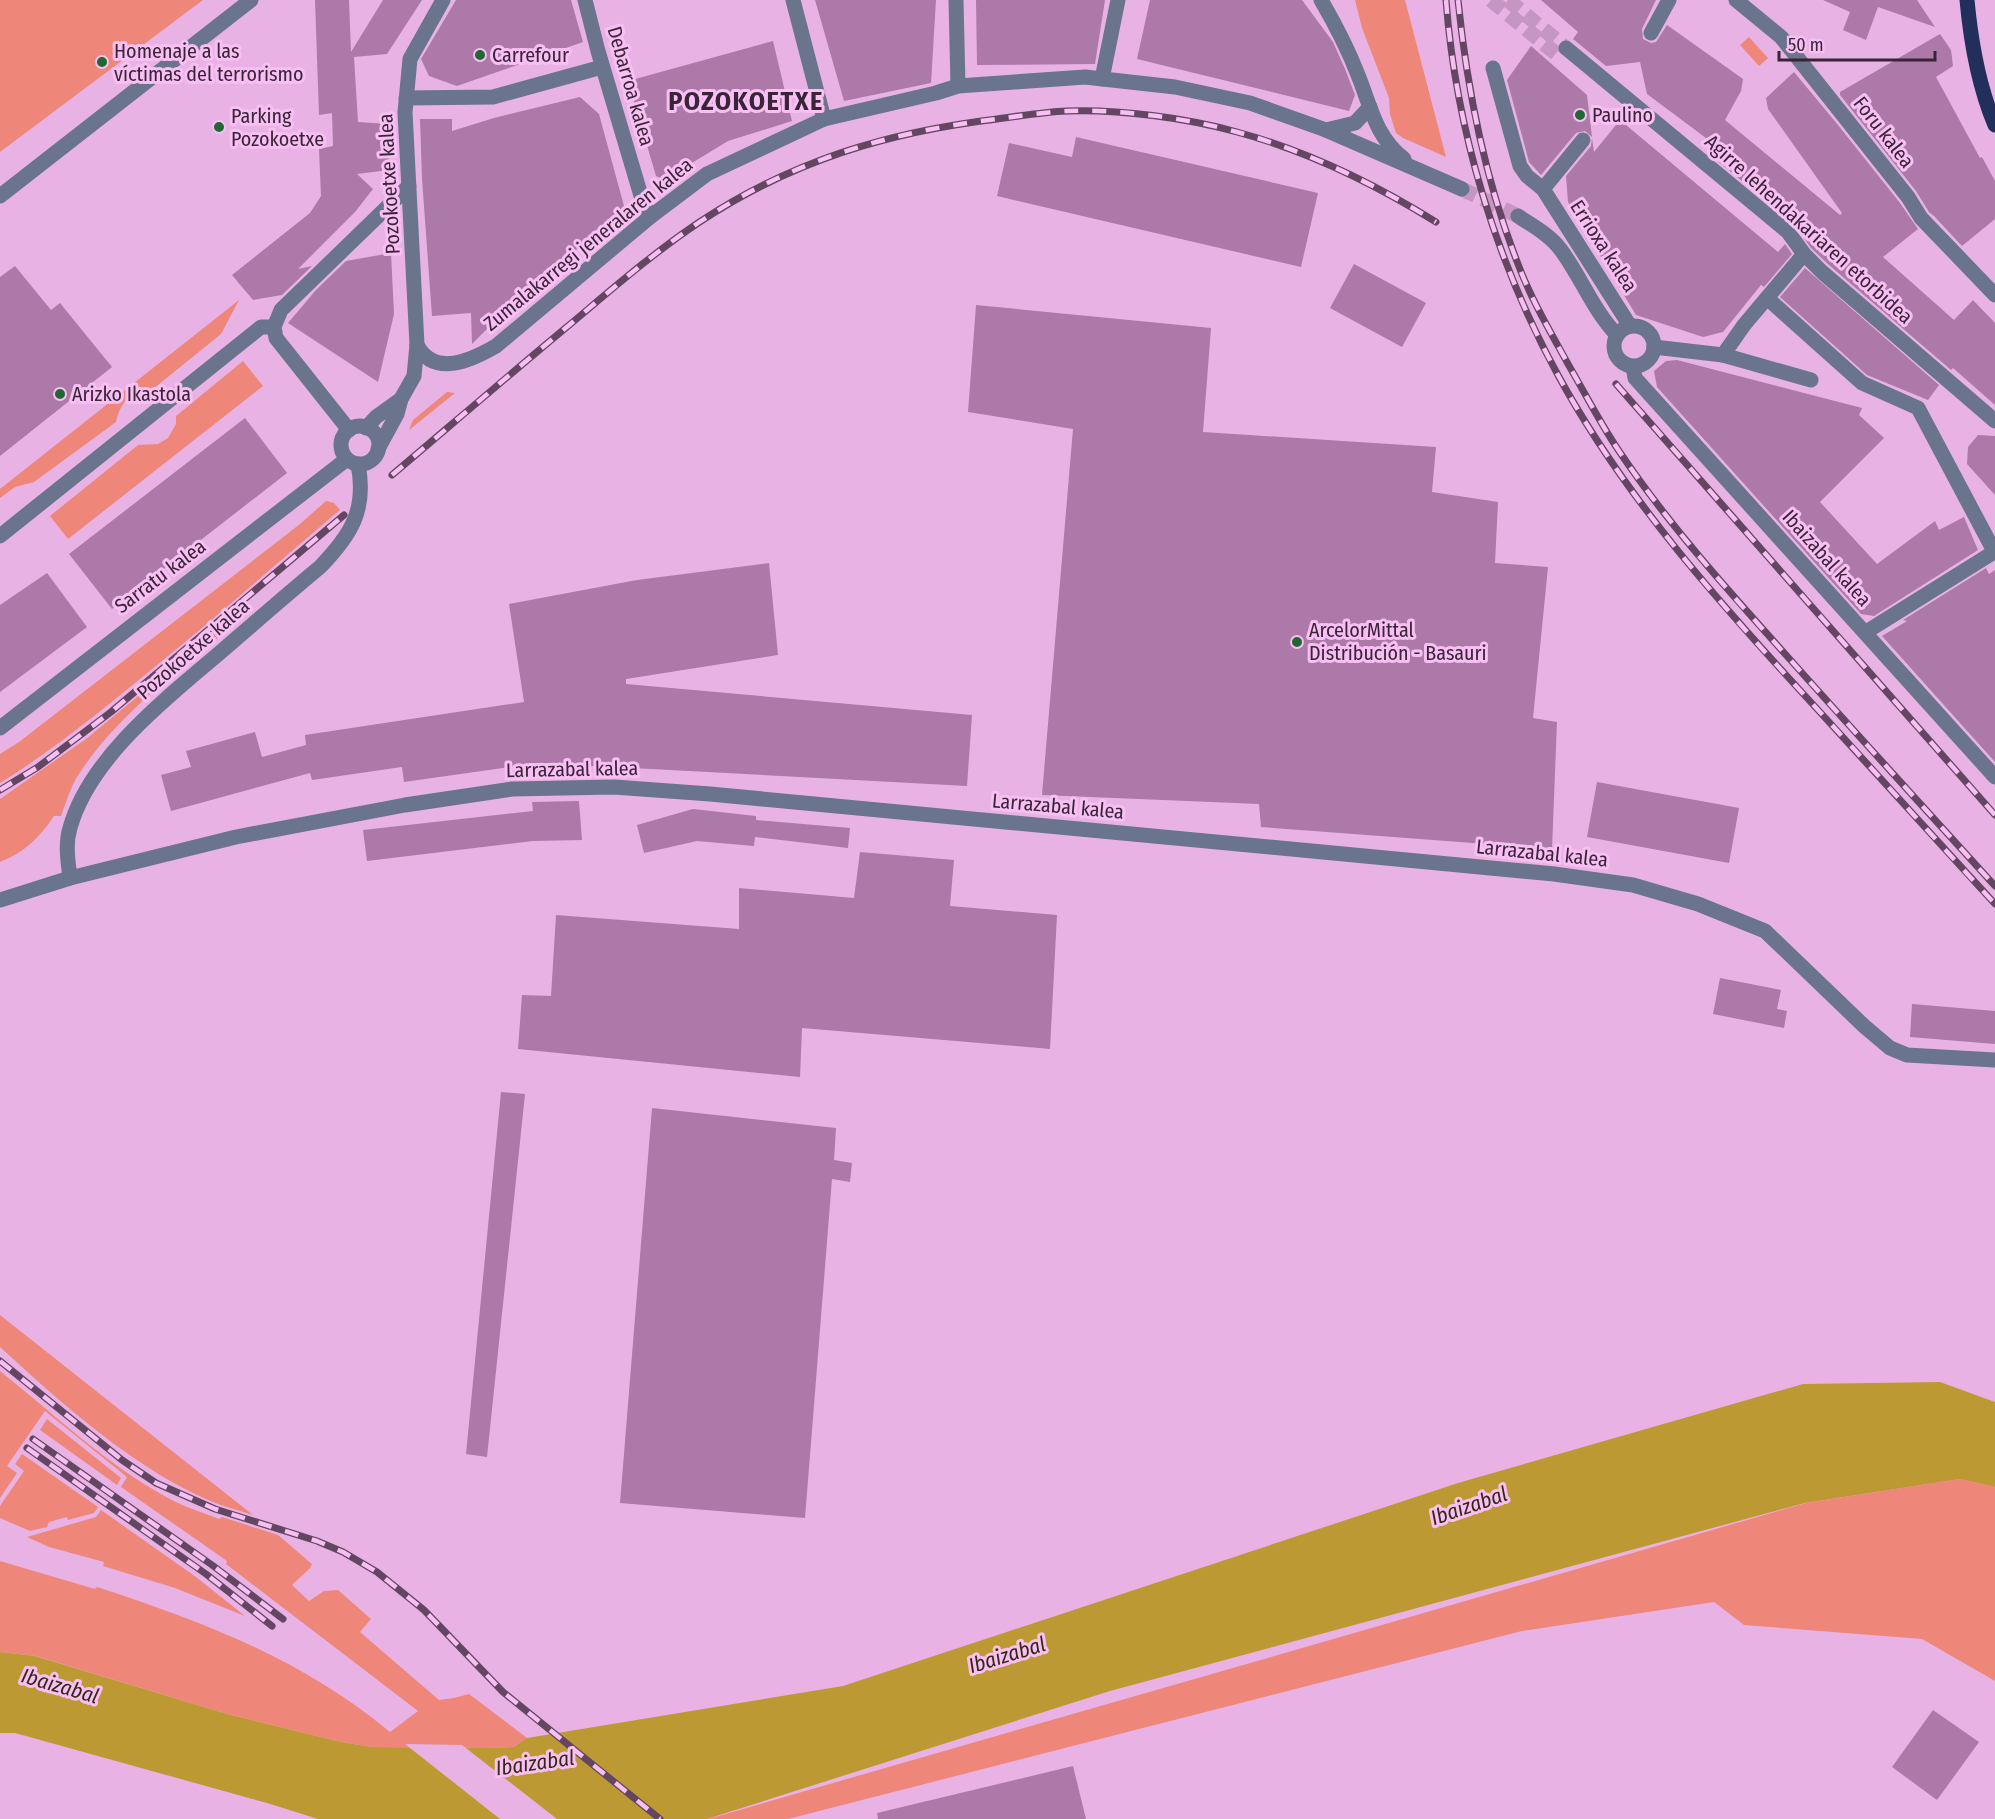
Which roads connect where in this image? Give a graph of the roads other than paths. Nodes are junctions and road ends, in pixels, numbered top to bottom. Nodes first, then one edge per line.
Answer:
1 (251, 0) edge
2 (443, 0) edge
3 (585, 0) edge
4 (793, 0) edge
5 (956, 0) edge
6 (1118, 0) edge
7 (1321, 0) edge
8 (1669, 0) edge
9 (1736, 0) edge
10 (1967, 0) edge
11 (1651, 33) dead end
12 (1566, 48) tunnel mouth
13 (602, 67) junction
14 (1493, 68) dead end
15 (1102, 79) junction
16 (958, 86) junction
17 (406, 98) junction
18 (1370, 107) junction
19 (824, 119) junction
20 (1995, 125) edge
21 (1326, 130) junction
22 (1583, 140) dead end
23 (1414, 166) junction
24 (409, 186) junction
25 (1462, 189) tunnel mouth
26 (1543, 189) junction
27 (0, 196) edge
28 (1518, 216) tunnel mouth
29 (650, 217) junction
30 (1803, 254) junction
31 (1995, 295) edge
32 (1767, 298) junction
33 (274, 327) junction
34 (1624, 331) junction
35 (417, 345) junction
36 (1654, 347) junction
37 (1723, 355) junction
38 (436, 363) junction
39 (1633, 366) junction
40 (414, 376) junction
41 (1811, 380) dead end
42 (401, 399) junction
43 (1995, 421) edge
44 (366, 428) junction
45 (349, 430) junction
46 (378, 449) junction
47 (352, 461) junction
48 (0, 536) edge
49 (1995, 552) edge
50 (1866, 632) junction
51 (0, 728) edge
52 (1995, 777) edge
53 (70, 878) junction
54 (0, 900) edge
55 (1995, 1060) edge

1 - 27 street
2 - 17 street, Pozokoetxe kalea
3 - 13 street, Debarroa kalea
4 - 19 street
5 - 16 street
6 - 15 street
7 - 18 street
8 - 11 street
9 - 31 street, Foru kalea
10 - 20 main road
12 - 30 street, Agirre lehendakariaren etorbidea
13 - 17 street
13 - 29 street, Debarroa kalea
14 - 26 street, Errioxa kalea
15 - 16 street, Zumalakarregi jeneralaren kalea
15 - 21 street, Zumalakarregi jeneralaren kalea
16 - 19 street, Zumalakarregi jeneralaren kalea
17 - 24 street, Pozokoetxe kalea
18 - 21 street
18 - 23 street
19 - 29 street, Zumalakarregi jeneralaren kalea
21 - 23 street, Zumalakarregi jeneralaren kalea
22 - 26 street
23 - 25 street
24 - 33 street
24 - 35 street, Pozokoetxe kalea
26 - 34 street, Errioxa kalea
28 - 34 street
29 - 38 street, Zumalakarregi jeneralaren kalea
30 - 32 street
30 - 43 street, Agirre lehendakariaren etorbidea
32 - 37 street
32 - 49 street
33 - 45 street
33 - 48 street
34 - 36 street
34 - 39 street
35 - 38 street
35 - 40 street, Pozokoetxe kalea
36 - 37 street
36 - 39 street
37 - 41 street
38 - 40 street, Pozokoetxe kalea
39 - 50 street, Ibaizabal kalea
40 - 42 street, Pozokoetxe kalea
42 - 44 street, Pozokoetxe kalea
42 - 46 street, Pozokoetxe kalea
44 - 45 street
44 - 46 street
45 - 47 street
46 - 47 street
47 - 51 street, Sarratu kalea
47 - 53 street, Pozokoetxe kalea
49 - 50 street
50 - 52 street, Ibaizabal kalea
53 - 54 street, Larrazabal kalea
53 - 55 street, Larrazabal kalea

